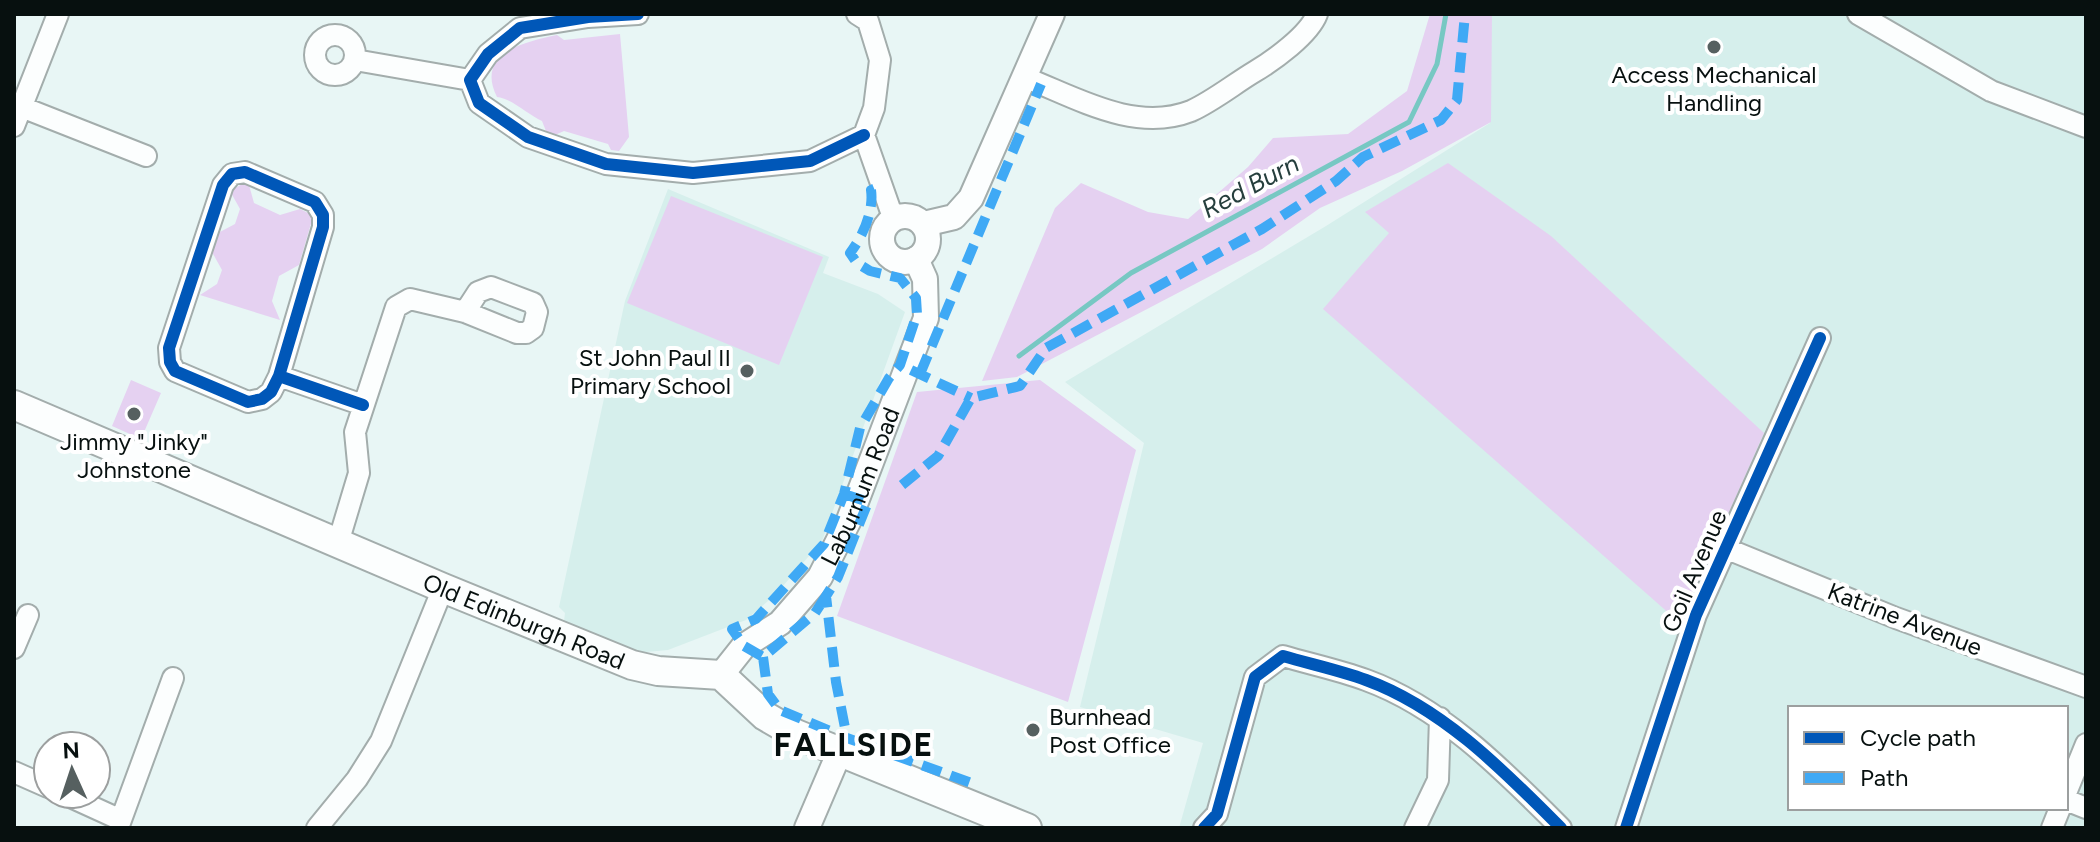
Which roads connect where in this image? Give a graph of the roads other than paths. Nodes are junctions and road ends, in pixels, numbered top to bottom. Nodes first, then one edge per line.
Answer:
1 (58, 14) edge
2 (638, 14) edge
3 (857, 14) edge
4 (1052, 14) edge
5 (1317, 14) edge
6 (1858, 14) edge
7 (355, 60) dead end
8 (1026, 78) junction
9 (470, 80) junction
10 (17, 113) edge
11 (2086, 127) edge
12 (864, 135) junction
13 (146, 156) dead end
14 (897, 217) junction
15 (924, 224) junction
16 (916, 259) junction
17 (465, 312) dead end
18 (1820, 338) dead end
19 (279, 376) junction
20 (14, 405) edge
21 (363, 405) junction
22 (338, 543) junction
23 (1725, 548) junction
24 (443, 588) junction
25 (28, 615) dead end
26 (14, 648) edge
27 (721, 675) junction
28 (173, 678) dead end
29 (2086, 687) edge
30 (1440, 718) junction
31 (2086, 744) edge
32 (840, 751) junction
33 (2068, 788) edge
34 (94, 810) edge
35 (120, 824) edge
36 (317, 828) edge
37 (807, 828) edge
38 (1027, 828) edge
39 (1204, 828) edge
40 (1415, 828) edge
41 (1561, 828) edge
42 (1626, 828) edge

1 - 10 street
2 - 9 street
3 - 12 street
4 - 8 street
5 - 8 street
6 - 11 street
7 - 9 street
8 - 15 street
9 - 12 street
10 - 13 street
12 - 14 street
14 - 15 street
14 - 16 street
15 - 16 street, Laburnum Road
16 - 27 street, Laburnum Road
17 - 21 street
18 - 23 street, Goil Avenue
19 - 19 street
19 - 21 street
20 - 22 main road, Old Edinburgh Road
21 - 22 street
22 - 24 main road, Old Edinburgh Road
23 - 29 street, Katrine Avenue
23 - 42 street, Goil Avenue
24 - 27 main road, Old Edinburgh Road
24 - 36 street
25 - 26 street
27 - 32 main road
28 - 35 street
30 - 39 street
30 - 40 street
30 - 41 street
31 - 33 street
32 - 37 street
32 - 38 main road
34 - 35 street

